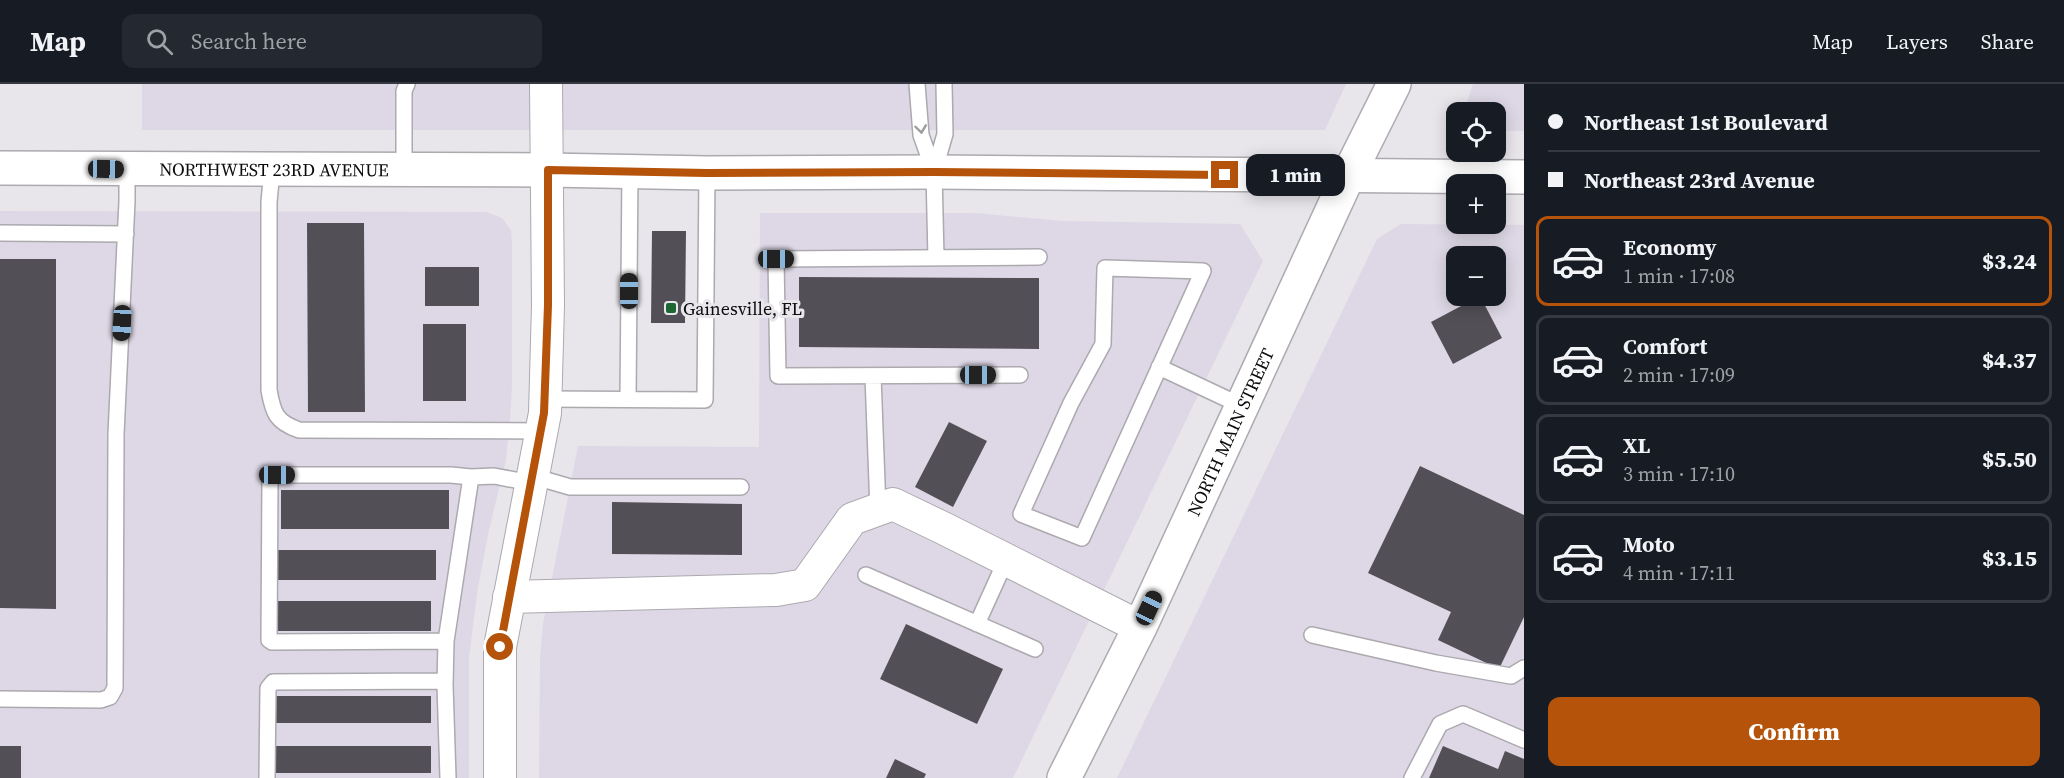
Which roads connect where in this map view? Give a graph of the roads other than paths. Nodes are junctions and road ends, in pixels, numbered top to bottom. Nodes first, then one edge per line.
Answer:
1 (407, 84) edge
2 (546, 84) edge
3 (917, 84) edge
4 (944, 84) edge
5 (1394, 84) edge
6 (0, 168) edge
7 (127, 169) junction
8 (272, 170) junction
9 (404, 170) junction
10 (548, 170) junction
11 (630, 171) junction
12 (934, 172) junction
13 (707, 173) junction
14 (1348, 176) junction
15 (1524, 177) edge
16 (0, 233) edge
17 (126, 234) junction
18 (1039, 257) dead end
19 (936, 258) junction
20 (1159, 368) junction
21 (1020, 375) dead end
22 (873, 376) junction
23 (545, 399) junction
24 (628, 399) junction
25 (1242, 406) junction
26 (541, 432) junction
27 (471, 477) junction
28 (532, 480) junction
29 (741, 487) dead end
30 (878, 510) junction
31 (1006, 560) junction
32 (866, 575) dead end
33 (509, 597) junction
34 (977, 624) junction
35 (1140, 627) junction
36 (1312, 635) dead end
37 (446, 641) junction
38 (1035, 649) dead end
39 (1524, 668) edge
40 (445, 681) junction
41 (0, 699) edge
42 (1524, 740) edge
43 (267, 778) edge
44 (448, 778) edge
45 (500, 778) edge
46 (1065, 778) edge
47 (1412, 778) edge

1 - 9 lane
2 - 10 street
3 -> 12 lane
4 - 12 lane
5 - 14 main road, NORTH MAIN STREET
6 - 7 main road, NORTHWEST 23RD AVENUE
7 - 8 main road, NORTHWEST 23RD AVENUE
7 - 17 lane
8 - 9 main road, NORTHWEST 23RD AVENUE
8 - 26 lane
9 - 10 main road, NORTHWEST 23RD AVENUE
10 - 11 main road, NORTHWEST 23RD AVENUE
10 - 23 street
11 - 13 main road, NORTHWEST 23RD AVENUE
11 - 24 lane
12 - 13 main road, NORTHWEST 23RD AVENUE
12 - 14 main road, NORTHWEST 23RD AVENUE
12 - 19 lane
13 - 24 lane
14 - 15 main road, NORTHWEST 23RD AVENUE
14 - 25 main road, NORTH MAIN STREET
16 - 17 lane
17 - 41 lane
18 - 19 lane
19 - 22 lane
20 - 20 lane
20 - 25 lane
21 - 22 lane
22 - 30 lane
23 - 24 lane
23 - 26 street
25 - 35 main road, NORTH MAIN STREET
26 - 28 street
27 - 28 lane
27 - 37 lane
27 - 37 lane
28 - 29 lane
28 - 33 street
30 - 31 street
30 - 33 street
31 - 34 lane
31 - 35 street
32 - 34 lane
33 - 45 street
34 - 38 lane
35 - 46 main road, NORTH MAIN STREET
36 - 39 lane
37 - 40 lane
40 - 43 lane
40 - 44 lane
42 - 47 lane

